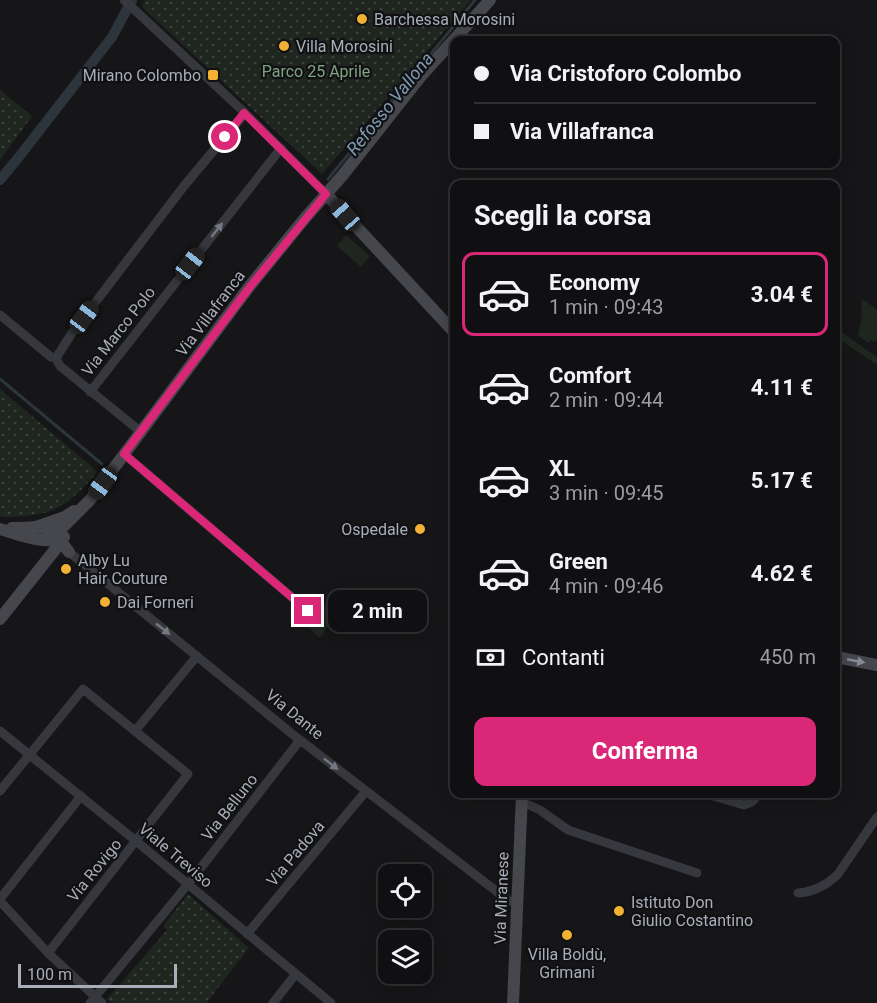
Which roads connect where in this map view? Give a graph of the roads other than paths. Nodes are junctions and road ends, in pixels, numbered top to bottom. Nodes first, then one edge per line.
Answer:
1 (124, 0) edge
2 (490, 0) edge
3 (457, 36) edge
4 (450, 44) edge
5 (244, 113) junction
6 (281, 148) junction
7 (326, 194) junction
8 (0, 315) edge
9 (450, 328) edge
10 (56, 358) junction
11 (90, 392) junction
12 (141, 432) junction
13 (124, 454) junction
14 (90, 500) junction
15 (36, 527) junction
16 (0, 528) edge
17 (59, 540) junction
18 (69, 552) joint
19 (308, 611) dead end
20 (0, 619) edge
21 (197, 656) junction
22 (840, 658) edge
23 (877, 665) edge
24 (0, 731) edge
25 (135, 731) junction
26 (300, 740) junction
27 (30, 755) junction
28 (0, 791) edge
29 (366, 791) junction
30 (81, 796) junction
31 (720, 798) edge
32 (755, 798) edge
33 (521, 799) edge
34 (877, 817) edge
35 (136, 841) junction
36 (697, 873) dead end
37 (188, 884) junction
38 (798, 893) dead end
39 (0, 900) edge
40 (517, 902) junction
41 (247, 934) junction
42 (48, 953) junction
43 (295, 975) junction
44 (96, 1001) edge
45 (273, 1003) edge
46 (331, 1003) edge
47 (513, 1003) edge

1 - 5 street
2 - 3 main road, Via Villafranca
4 - 7 main road, Via Villafranca
5 - 6 street
5 - 10 street
6 - 7 street
11 -> 6 street, Via Marco Polo
7 - 9 main road
7 - 12 main road, Via Villafranca
8 - 10 street
10 - 11 street
11 - 12 street
12 - 13 main road, Via Villafranca
13 - 14 main road, Via Villafranca
13 - 19 street
14 - 15 main road, Via Villafranca
14 - 17 main road, Via Villafranca
15 - 16 main road, Via Villafranca
15 - 17 main road
16 - 17 main road
17 - 18 main road, Via Dante
17 - 20 main road, Via Villafranca
18 -> 21 street, Via Dante
21 - 25 street
21 - 26 street, Via Dante
22 -> 23 main road
24 - 27 street, Viale Treviso
25 - 27 street
25 - 35 street, Via Rovigo
26 -> 29 street, Via Dante
26 - 37 street, Via Belluno
27 - 28 street
27 - 30 street, Viale Treviso
29 - 40 street, Via Dante
29 - 41 street, Via Padova
30 - 35 street, Viale Treviso
30 - 39 street
31 - 32 street
33 - 36 street
33 - 40 main road, Via Miranese
34 - 38 street
35 - 37 street, Viale Treviso
35 - 42 street, Via Rovigo
37 - 41 street, Viale Treviso
37 - 44 street, Via Belluno
39 - 42 street
40 - 47 main road, Via Miranese
41 - 43 street, Viale Treviso
42 - 44 street
43 - 45 street
43 - 46 street, Viale Treviso

